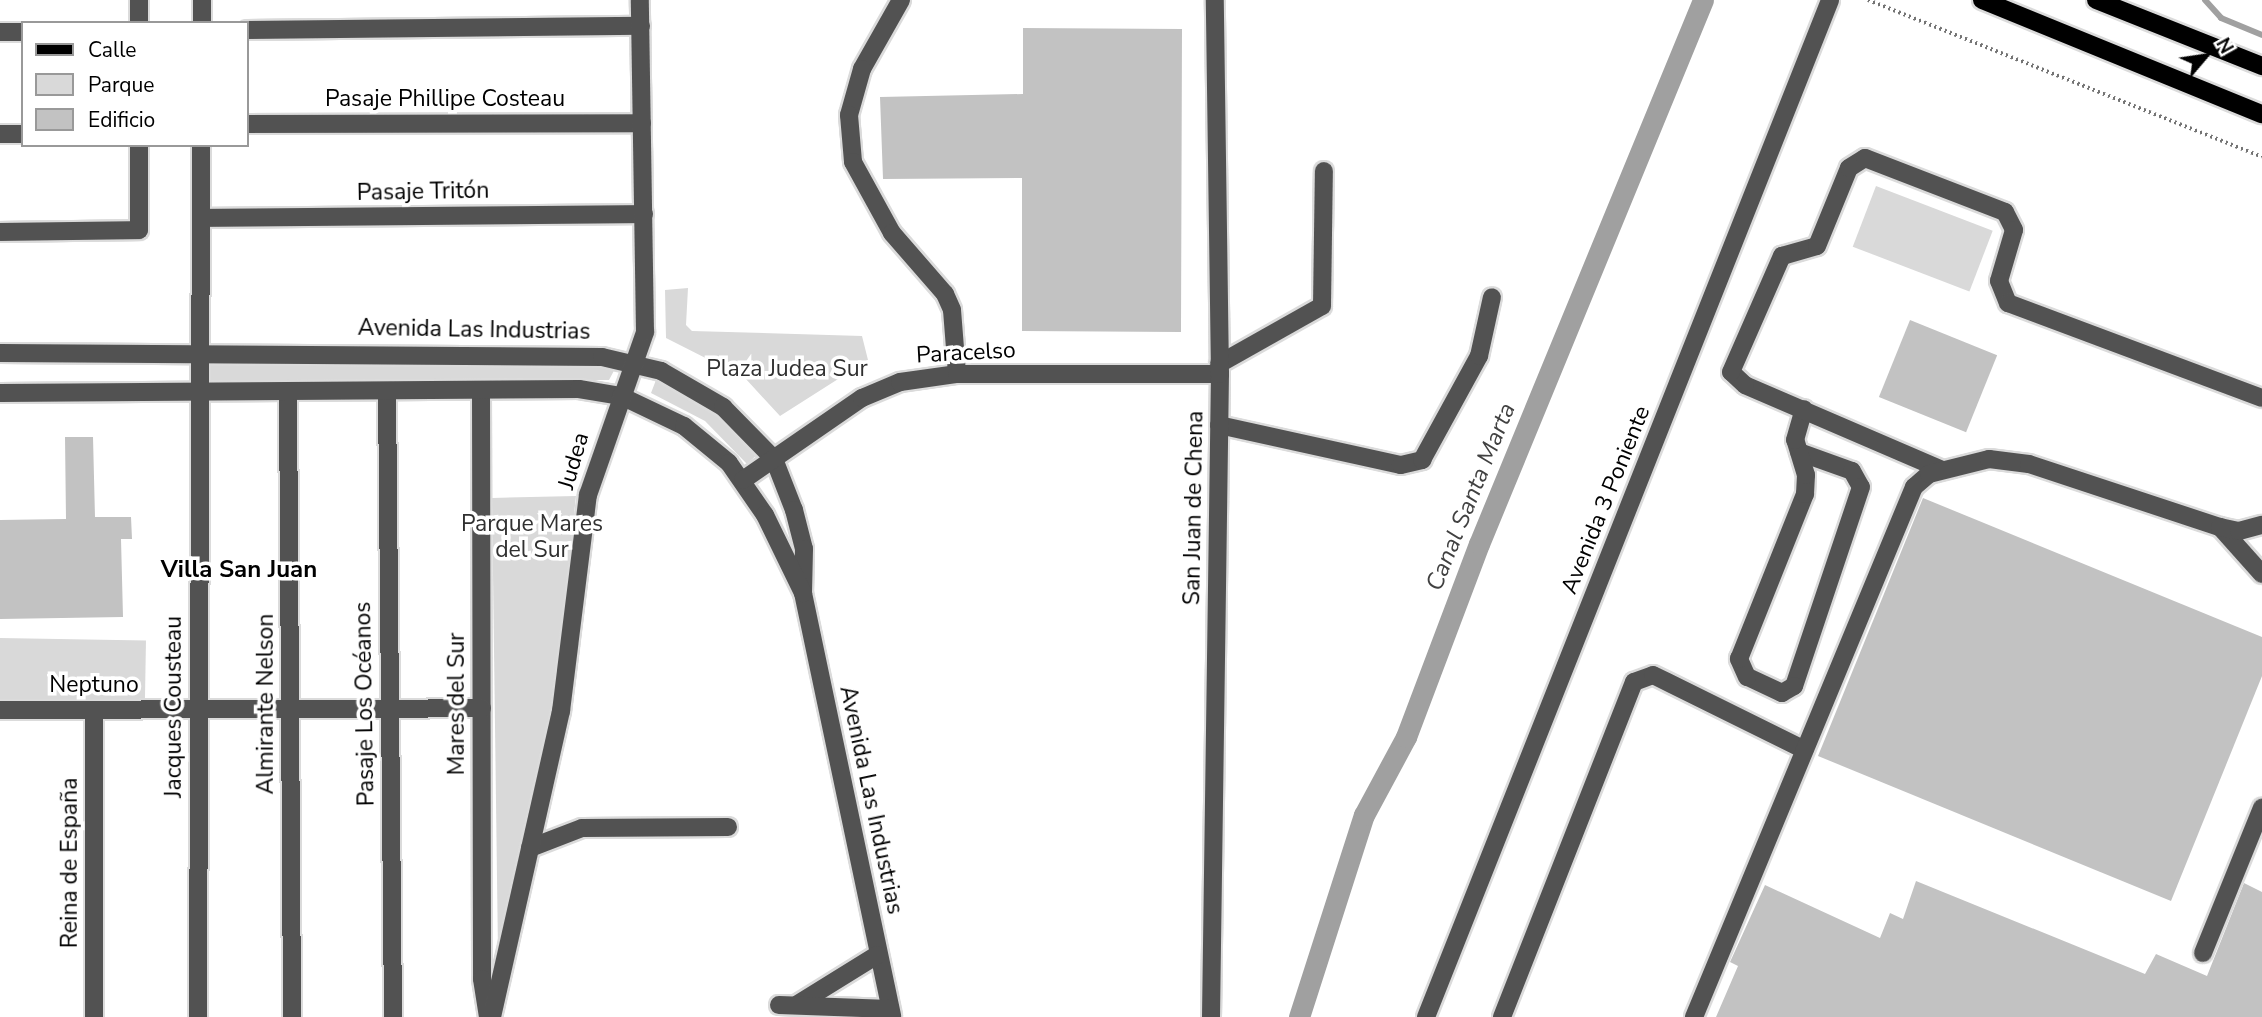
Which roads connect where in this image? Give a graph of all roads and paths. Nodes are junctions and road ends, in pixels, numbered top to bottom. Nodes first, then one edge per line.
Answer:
1 (139, 0) edge
2 (202, 0) edge
3 (640, 0) edge
4 (901, 0) edge
5 (1215, 0) edge
6 (1830, 0) edge
7 (1868, 0) edge
8 (1982, 0) edge
9 (2096, 0) edge
10 (139, 21) edge
11 (202, 21) edge
12 (641, 26) junction
13 (248, 30) edge
14 (0, 32) edge
15 (21, 32) edge
16 (2262, 66) edge
17 (2262, 114) edge
18 (642, 123) junction
19 (248, 124) edge
20 (0, 134) edge
21 (21, 134) edge
22 (139, 147) edge
23 (201, 147) edge
24 (2262, 157) edge
25 (1324, 171) dead end
26 (644, 214) junction
27 (202, 218) junction
28 (0, 232) edge
29 (1492, 297) dead end
30 (201, 351) junction
31 (0, 353) edge
32 (638, 362) junction
33 (1220, 369) junction
34 (957, 374) junction
35 (481, 390) junction
36 (387, 391) junction
37 (201, 392) junction
38 (288, 392) junction
39 (0, 393) edge
40 (621, 396) junction
41 (2262, 398) edge
42 (1804, 409) junction
43 (1219, 425) junction
44 (1799, 452) junction
45 (774, 459) junction
46 (1940, 470) junction
47 (743, 480) junction
48 (2262, 525) edge
49 (2220, 527) junction
50 (2262, 574) edge
51 (803, 593) junction
52 (390, 708) junction
53 (482, 708) junction
54 (198, 709) junction
55 (290, 709) junction
56 (0, 710) edge
57 (94, 710) junction
58 (1805, 750) junction
59 (2262, 808) edge
60 (728, 827) dead end
61 (530, 848) junction
62 (2254, 851) edge
63 (2203, 953) dead end
64 (877, 955) junction
65 (798, 1004) junction
66 (779, 1005) dead end
67 (891, 1013) edge
68 (94, 1017) edge
69 (198, 1017) edge
70 (292, 1017) edge
71 (393, 1017) edge
72 (490, 1017) edge
73 (1211, 1017) edge
74 (1426, 1017) edge
75 (1502, 1017) edge
76 (1694, 1017) edge

1 - 10 street
2 - 11 street
3 - 12 street, Judea
4 - 34 street
5 - 33 street, San Juan de Chena
6 - 74 street, Avenida 3 Poniente
7 - 24 path
8 - 17 main road
9 - 16 main road
12 - 13 street
12 - 18 street, Judea
14 - 15 street
18 - 19 street, Pasaje Phillipe Costeau
18 - 26 street, Judea
20 - 21 street
22 - 28 street
23 - 27 street, Jacques Cousteau
25 - 33 street
26 - 27 street, Pasaje Tritón
26 - 32 street, Judea
27 - 30 street, Jacques Cousteau
29 - 43 street
30 - 31 street, Avenida Las Industrias
30 - 32 street, Avenida Las Industrias
30 - 37 street, Jacques Cousteau
32 - 40 street, Judea
32 - 45 street, Avenida Las Industrias
33 - 34 street, Paracelso
33 - 43 street, San Juan de Chena
34 - 45 street, Paracelso
35 - 36 street, Avenida Las Industrias
35 - 40 street, Avenida Las Industrias
35 - 53 street, Mares del Sur
36 - 38 street, Avenida Las Industrias
36 - 52 street, Pasaje Los Océanos
37 - 38 street, Avenida Las Industrias
37 - 39 street, Avenida Las Industrias
37 - 54 street, Jacques Cousteau
38 - 55 street, Almirante Nelson
40 - 47 street, Avenida Las Industrias
40 - 61 street, Judea
41 - 42 street
42 - 44 street
42 - 46 street
43 - 73 street, San Juan de Chena
44 - 44 street
45 - 47 street, Paracelso
45 - 51 street, Avenida Las Industrias
46 - 49 street
46 - 58 street
47 - 51 street, Avenida Las Industrias
48 - 49 street
49 - 50 street
51 - 64 street, Avenida Las Industrias
52 - 53 street, Neptuno
52 - 55 street, Neptuno
52 - 71 street, Pasaje Los Océanos
53 - 72 street, Mares del Sur
54 - 55 street, Neptuno
54 - 57 street, Neptuno
54 - 69 street, Jacques Cousteau
55 - 70 street, Almirante Nelson
56 - 57 street, Neptuno
57 - 68 street, Reina de España
58 - 75 street
58 - 76 street
59 - 62 street
60 - 61 street
61 - 72 street, Judea
62 - 63 street
64 - 65 street
64 - 67 street, Avenida Las Industrias
65 - 66 street
65 - 67 street

